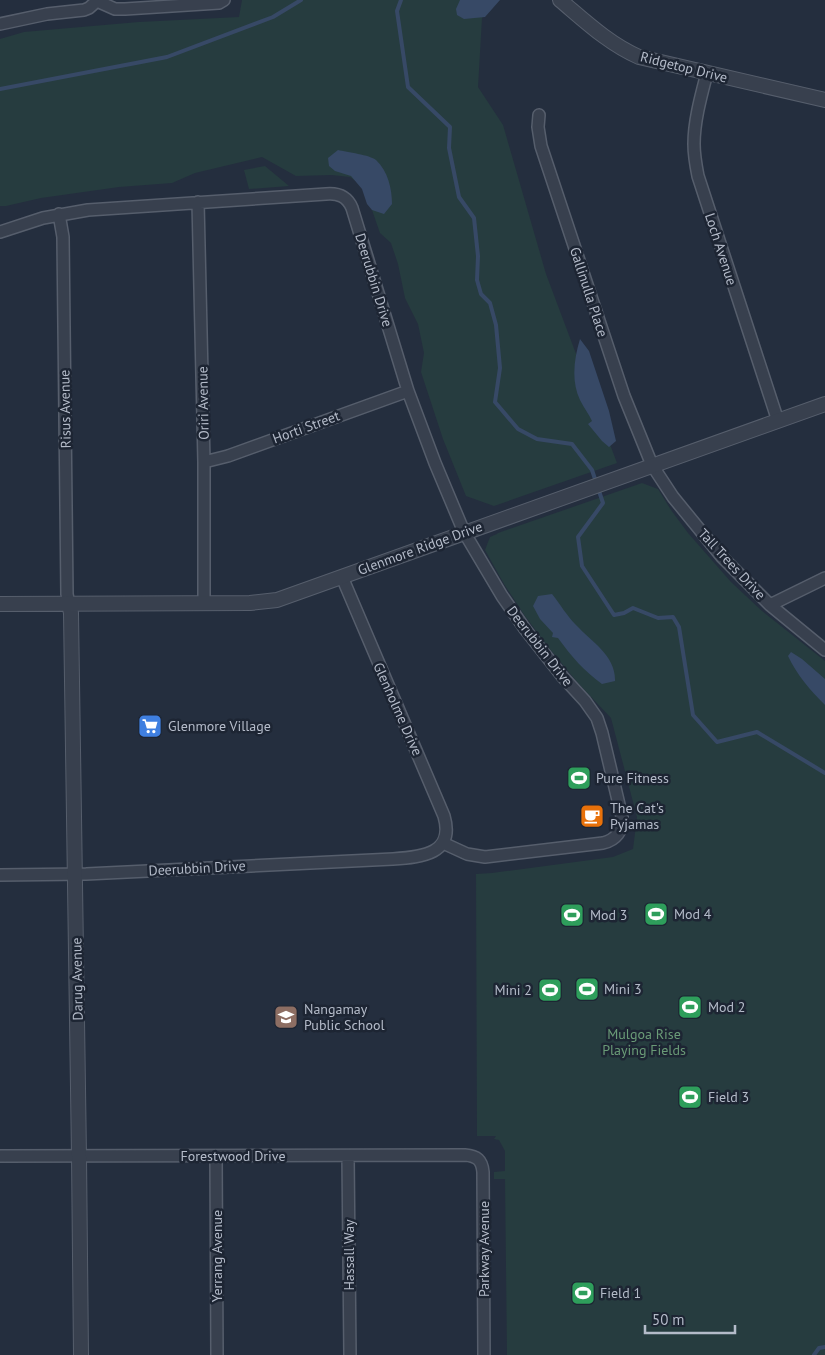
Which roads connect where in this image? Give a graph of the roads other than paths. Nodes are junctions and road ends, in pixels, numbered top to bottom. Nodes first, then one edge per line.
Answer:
1 (98, 0) edge
2 (224, 0) edge
3 (560, 0) edge
4 (0, 24) edge
5 (707, 73) junction
6 (825, 100) edge
7 (539, 115) dead end
8 (198, 202) junction
9 (59, 214) junction
10 (0, 232) edge
11 (408, 391) junction
12 (825, 404) edge
13 (778, 421) junction
14 (204, 462) junction
15 (652, 465) junction
16 (464, 532) junction
17 (342, 577) junction
18 (825, 578) edge
19 (0, 604) edge
20 (69, 604) junction
21 (204, 604) junction
22 (770, 605) junction
23 (825, 650) edge
24 (443, 843) junction
25 (76, 874) junction
26 (0, 875) edge
27 (465, 1155) joint
28 (0, 1156) edge
29 (79, 1156) junction
30 (216, 1156) junction
31 (348, 1156) junction
32 (81, 1355) edge
33 (217, 1355) edge
34 (350, 1355) edge
35 (484, 1355) edge

1 - 2 street
1 - 4 street
3 - 5 street, Ridgetop Drive
5 - 6 street, Ridgetop Drive
5 - 13 street, Loch Avenue
7 - 15 street, Gallinulla Place
8 - 9 street, Deerubbin Drive
8 - 11 street, Deerubbin Drive
8 - 14 street, Oriri Avenue
9 - 10 street, Deerubbin Drive
9 - 20 street, Risus Avenue
11 - 14 street, Horti Street
11 - 16 street, Deerubbin Drive
12 - 13 street, Glenmore Ridge Drive
13 - 15 street, Glenmore Ridge Drive
14 - 21 street, Oriri Avenue
15 - 16 street, Glenmore Ridge Drive
15 - 22 street, Tall Trees Drive
16 - 17 street, Glenmore Ridge Drive
16 - 24 street, Deerubbin Drive
17 - 21 street, Glenmore Ridge Drive
17 - 24 street, Glenholme Drive
18 - 22 street
19 - 20 street, Glenmore Ridge Drive
20 - 21 street, Glenmore Ridge Drive
20 - 25 street, Darug Avenue
22 - 23 street, Tall Trees Drive
24 - 25 street, Deerubbin Drive
25 - 26 street, Deerubbin Drive
25 - 29 street, Darug Avenue
27 - 31 street, Forestwood Drive
27 - 35 street, Parkway Avenue
28 - 29 street, Forestwood Drive
29 - 30 street, Forestwood Drive
29 - 32 street, Darug Avenue
30 - 31 street, Forestwood Drive
30 - 33 street, Yerrang Avenue
31 - 34 street, Hassall Way

